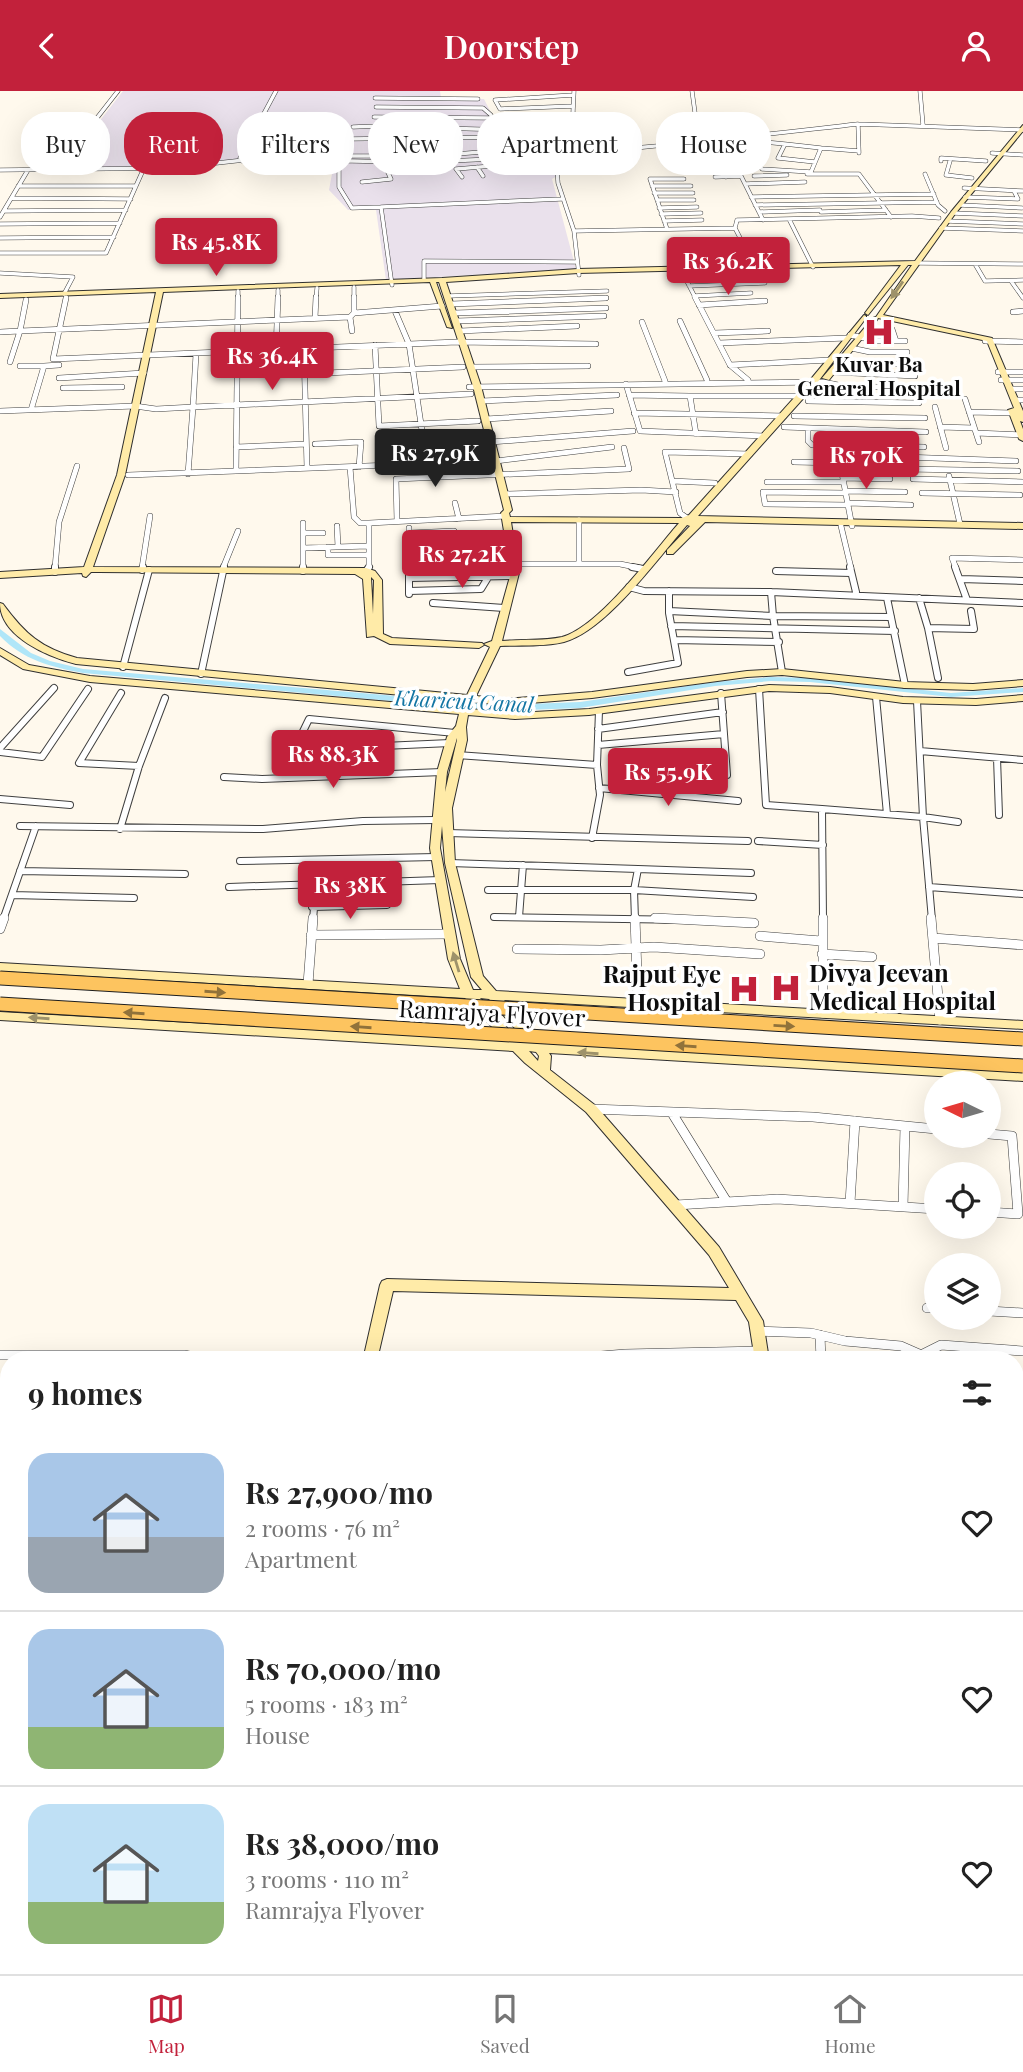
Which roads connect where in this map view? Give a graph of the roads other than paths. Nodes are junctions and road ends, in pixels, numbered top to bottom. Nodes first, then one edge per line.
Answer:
1 (118, 91) edge
2 (276, 91) edge
3 (410, 91) edge
4 (475, 91) edge
5 (692, 91) edge
6 (920, 91) edge
7 (375, 98) dead end
8 (409, 98) junction
9 (573, 98) edge
10 (376, 107) dead end
11 (407, 108) junction
12 (102, 112) edge
13 (265, 112) edge
14 (406, 112) edge
15 (486, 112) edge
16 (695, 112) edge
17 (1023, 119) edge
18 (858, 124) junction
19 (923, 125) junction
20 (1020, 129) edge
21 (771, 134) edge
22 (771, 142) edge
23 (785, 144) junction
24 (821, 148) junction
25 (996, 153) junction
26 (1023, 155) edge
27 (942, 160) dead end
28 (986, 160) junction
29 (950, 161) dead end
30 (815, 162) junction
31 (477, 167) edge
32 (0, 170) edge
33 (21, 170) edge
34 (771, 170) edge
35 (801, 174) junction
36 (925, 174) dead end
37 (25, 175) edge
38 (141, 175) edge
39 (337, 175) edge
40 (389, 175) edge
41 (556, 175) edge
42 (946, 175) junction
43 (754, 176) dead end
44 (462, 177) dead end
45 (715, 177) dead end
46 (726, 177) joint
47 (684, 179) dead end
48 (972, 179) junction
49 (362, 182) dead end
50 (805, 182) junction
51 (745, 184) junction
52 (940, 184) dead end
53 (691, 185) dead end
54 (18, 186) junction
55 (136, 186) junction
56 (652, 186) junction
57 (968, 188) junction
58 (1014, 191) junction
59 (1023, 191) edge
60 (654, 193) junction
61 (693, 193) dead end
62 (875, 194) junction
63 (934, 194) junction
64 (813, 196) junction
65 (751, 197) junction
66 (965, 197) junction
67 (12, 198) junction
68 (131, 199) junction
69 (561, 199) junction
70 (657, 200) junction
71 (694, 200) dead end
72 (881, 202) junction
73 (937, 202) junction
74 (817, 204) junction
75 (755, 205) junction
76 (960, 205) junction
77 (381, 207) junction
78 (698, 207) dead end
79 (659, 208) junction
80 (1022, 208) edge
81 (886, 209) junction
82 (126, 210) junction
83 (4, 211) junction
84 (821, 211) junction
85 (759, 212) junction
86 (949, 212) junction
87 (701, 213) dead end
88 (662, 214) junction
89 (1023, 216) edge
90 (0, 217) edge
91 (891, 217) junction
92 (789, 219) junction
93 (825, 219) junction
94 (943, 219) junction
95 (702, 220) dead end
96 (763, 220) junction
97 (664, 221) junction
98 (120, 223) junction
99 (0, 224) edge
100 (1023, 224) edge
101 (735, 228) junction
102 (941, 228) junction
103 (667, 229) junction
104 (573, 231) junction
105 (1023, 231) edge
106 (114, 237) junction
107 (0, 239) edge
108 (0, 253) edge
109 (577, 262) junction
110 (916, 263) junction
111 (906, 264) junction
112 (975, 264) junction
113 (1023, 264) edge
114 (812, 266) junction
115 (755, 267) junction
116 (680, 270) junction
117 (0, 273) edge
118 (578, 273) junction
119 (1023, 280) edge
120 (430, 281) junction
121 (442, 281) junction
122 (1011, 281) junction
123 (391, 283) junction
124 (765, 283) dead end
125 (689, 286) junction
126 (354, 287) junction
127 (317, 288) junction
128 (278, 290) junction
129 (238, 291) junction
130 (607, 291) dead end
131 (165, 292) junction
132 (751, 293) dead end
133 (65, 296) junction
134 (694, 296) junction
135 (0, 298) edge
136 (606, 298) dead end
137 (1023, 298) edge
138 (26, 300) junction
139 (449, 300) junction
140 (765, 302) dead end
141 (699, 305) junction
142 (442, 306) junction
143 (606, 308) dead end
144 (395, 311) junction
145 (1013, 311) dead end
146 (1023, 311) edge
147 (352, 315) junction
148 (866, 315) junction
149 (604, 316) dead end
150 (455, 317) junction
151 (315, 318) junction
152 (877, 318) junction
153 (277, 319) junction
154 (238, 321) junction
155 (680, 321) dead end
156 (642, 322) dead end
157 (158, 325) junction
158 (577, 326) dead end
159 (58, 329) junction
160 (892, 329) dead end
161 (20, 331) junction
162 (352, 331) dead end
163 (460, 331) junction
164 (768, 331) dead end
165 (0, 332) edge
166 (713, 333) junction
167 (849, 337) junction
168 (860, 337) junction
169 (896, 341) junction
170 (905, 341) dead end
171 (460, 342) junction
172 (989, 342) junction
173 (1023, 342) edge
174 (719, 343) junction
175 (409, 344) junction
176 (596, 344) dead end
177 (375, 345) junction
178 (851, 348) junction
179 (304, 349) junction
180 (276, 350) junction
181 (906, 352) dead end
182 (238, 353) junction
183 (195, 354) junction
184 (151, 355) junction
185 (830, 360) junction
186 (842, 360) junction
187 (10, 362) dead end
188 (909, 364) dead end
189 (59, 365) dead end
190 (730, 365) junction
191 (20, 366) dead end
192 (44, 366) junction
193 (86, 366) dead end
194 (588, 366) dead end
195 (467, 367) junction
196 (414, 370) junction
197 (377, 372) junction
198 (832, 372) junction
199 (1023, 372) edge
200 (144, 373) junction
201 (303, 374) junction
202 (915, 376) dead end
203 (1003, 376) junction
204 (84, 377) junction
205 (59, 379) dead end
206 (708, 380) junction
207 (748, 380) junction
208 (1023, 380) edge
209 (665, 381) junction
210 (819, 381) junction
211 (626, 384) junction
212 (121, 387) dead end
213 (472, 387) junction
214 (63, 388) dead end
215 (913, 388) dead end
216 (1011, 389) junction
217 (1023, 389) edge
218 (79, 390) junction
219 (617, 395) dead end
220 (629, 395) junction
221 (419, 396) junction
222 (690, 396) junction
223 (804, 398) junction
224 (379, 399) junction
225 (965, 399) dead end
226 (1019, 400) edge
227 (481, 401) junction
228 (307, 403) junction
229 (919, 403) dead end
230 (237, 406) junction
231 (139, 407) junction
232 (193, 407) junction
233 (935, 407) dead end
234 (31, 410) junction
235 (0, 411) edge
236 (611, 411) dead end
237 (634, 412) junction
238 (693, 412) junction
239 (969, 412) junction
240 (784, 415) junction
241 (794, 416) junction
242 (925, 418) dead end
243 (1018, 418) edge
244 (482, 420) junction
245 (422, 424) junction
246 (783, 427) junction
247 (940, 427) junction
248 (808, 429) junction
249 (633, 431) dead end
250 (975, 431) junction
251 (926, 432) dead end
252 (696, 434) junction
253 (766, 436) junction
254 (1022, 437) edge
255 (491, 442) junction
256 (979, 442) dead end
257 (315, 444) dead end
258 (306, 445) junction
259 (236, 447) junction
260 (612, 447) dead end
261 (924, 447) dead end
262 (624, 448) dead end
263 (946, 448) dead end
264 (750, 454) junction
265 (904, 457) dead end
266 (944, 458) junction
267 (492, 461) junction
268 (538, 461) dead end
269 (1016, 461) dead end
270 (794, 462) dead end
271 (427, 464) junction
272 (840, 464) junction
273 (77, 466) dead end
274 (898, 466) dead end
275 (350, 467) junction
276 (359, 467) junction
277 (307, 468) junction
278 (906, 468) dead end
279 (947, 470) junction
280 (236, 471) junction
281 (1018, 471) dead end
282 (541, 472) junction
283 (188, 474) junction
284 (495, 474) junction
285 (128, 475) junction
286 (890, 479) dead end
287 (913, 479) dead end
288 (843, 480) junction
289 (672, 481) junction
290 (950, 481) junction
291 (766, 482) dead end
292 (1023, 482) edge
293 (715, 483) dead end
294 (676, 492) junction
295 (846, 492) junction
296 (905, 492) dead end
297 (922, 493) dead end
298 (504, 494) junction
299 (953, 494) junction
300 (1020, 495) dead end
301 (455, 503) dead end
302 (848, 504) junction
303 (911, 505) dead end
304 (150, 516) dead end
305 (508, 517) junction
306 (459, 519) junction
307 (579, 520) junction
308 (397, 521) junction
309 (691, 521) junction
310 (303, 523) dead end
311 (369, 523) junction
312 (851, 524) junction
313 (960, 524) junction
314 (337, 526) dead end
315 (841, 526) junction
316 (1023, 528) edge
317 (238, 531) dead end
318 (454, 531) dead end
319 (303, 533) junction
320 (323, 533) dead end
321 (456, 544) dead end
322 (368, 546) junction
323 (409, 546) junction
324 (328, 547) junction
325 (338, 547) junction
326 (303, 548) junction
327 (511, 554) junction
328 (369, 555) junction
329 (488, 555) junction
330 (1023, 560) edge
331 (410, 562) junction
332 (513, 564) junction
333 (579, 564) junction
334 (643, 569) junction
335 (146, 571) junction
336 (303, 571) junction
337 (776, 571) dead end
338 (55, 572) junction
339 (87, 572) junction
340 (98, 572) junction
341 (222, 573) junction
342 (362, 573) junction
343 (851, 573) junction
344 (489, 576) junction
345 (514, 576) junction
346 (0, 577) edge
347 (409, 578) junction
348 (961, 579) junction
349 (1023, 581) edge
350 (632, 588) junction
351 (670, 591) junction
352 (771, 592) junction
353 (856, 592) dead end
354 (887, 598) junction
355 (919, 598) junction
356 (967, 600) junction
357 (433, 603) dead end
358 (1023, 603) edge
359 (0, 606) edge
360 (504, 608) junction
361 (669, 611) junction
362 (971, 611) dead end
363 (773, 616) junction
364 (891, 617) junction
365 (671, 626) junction
366 (928, 628) junction
367 (777, 629) junction
368 (895, 631) junction
369 (674, 641) junction
370 (779, 642) junction
371 (496, 644) junction
372 (0, 651) edge
373 (123, 667) junction
374 (628, 672) dead end
375 (782, 672) junction
376 (201, 674) junction
377 (938, 678) dead end
378 (1023, 683) edge
379 (905, 685) junction
380 (54, 688) dead end
381 (88, 689) dead end
382 (759, 689) junction
383 (121, 693) dead end
384 (721, 693) junction
385 (876, 697) junction
386 (165, 698) dead end
387 (1023, 698) edge
388 (468, 699) junction
389 (917, 701) junction
390 (464, 711) junction
391 (599, 711) junction
392 (723, 712) junction
393 (598, 729) junction
394 (455, 734) junction
395 (724, 734) junction
396 (598, 745) junction
397 (0, 750) edge
398 (920, 751) junction
399 (457, 755) junction
400 (997, 758) junction
401 (1023, 760) edge
402 (597, 765) junction
403 (139, 766) junction
404 (442, 772) junction
405 (727, 775) dead end
406 (224, 777) dead end
407 (599, 787) junction
408 (0, 799) edge
409 (738, 801) dead end
410 (70, 805) dead end
411 (822, 809) junction
412 (887, 814) junction
413 (999, 815) dead end
414 (923, 817) junction
415 (436, 820) junction
416 (958, 822) dead end
417 (20, 826) dead end
418 (36, 826) junction
419 (120, 829) junction
420 (448, 833) junction
421 (592, 838) junction
422 (748, 841) dead end
423 (758, 841) dead end
424 (823, 845) junction
425 (436, 857) junction
426 (318, 860) junction
427 (240, 862) dead end
428 (450, 863) junction
429 (523, 865) junction
430 (638, 869) junction
431 (20, 871) junction
432 (751, 873) dead end
433 (185, 874) dead end
434 (440, 880) junction
435 (314, 885) junction
436 (229, 887) dead end
437 (929, 887) junction
438 (488, 890) dead end
439 (521, 890) junction
440 (634, 890) junction
441 (1023, 894) edge
442 (12, 895) junction
443 (753, 897) dead end
444 (134, 898) dead end
445 (387, 905) dead end
446 (312, 907) junction
447 (495, 917) dead end
448 (519, 917) junction
449 (635, 917) junction
450 (754, 923) dead end
451 (0, 929) edge
452 (449, 934) junction
453 (311, 935) junction
454 (760, 936) dead end
455 (933, 938) junction
456 (821, 941) junction
457 (1023, 946) edge
458 (517, 949) dead end
459 (635, 949) junction
460 (761, 954) dead end
461 (822, 954) junction
462 (872, 957) dead end
463 (0, 967) edge
464 (0, 978) edge
465 (308, 983) junction
466 (468, 993) junction
467 (490, 995) junction
468 (638, 1002) junction
469 (0, 1005) edge
470 (823, 1013) junction
471 (0, 1016) edge
472 (940, 1020) junction
473 (1023, 1025) edge
474 (1023, 1039) edge
475 (520, 1048) junction
476 (541, 1049) junction
477 (1023, 1066) edge
478 (544, 1069) junction
479 (1023, 1076) edge
480 (592, 1109) junction
481 (672, 1113) junction
482 (855, 1121) junction
483 (905, 1126) junction
484 (924, 1128) edge
485 (1001, 1135) edge
486 (727, 1202) junction
487 (850, 1203) junction
488 (676, 1205) junction
489 (903, 1206) junction
490 (924, 1208) edge
491 (1001, 1213) edge
492 (740, 1294) junction
493 (1001, 1312) edge
494 (1023, 1313) edge
495 (757, 1331) junction
496 (820, 1335) junction
497 (372, 1351) edge
498 (761, 1351) edge
499 (821, 1351) edge
500 (912, 1351) edge
501 (929, 1351) edge
502 (1023, 1351) edge

1 - 12 street
2 - 13 street
3 - 8 street
4 - 8 street
5 - 16 street
6 - 19 street
7 - 8 street
8 - 11 street
9 - 9 street
10 - 11 street
11 - 14 street
11 - 15 street
17 - 20 street
18 - 19 street
18 - 21 street
18 - 24 street
19 - 20 street
20 - 25 street
22 - 23 street
23 - 24 street
23 - 30 street
24 - 30 street
25 - 26 street
25 - 28 street
25 - 57 street
27 - 28 street
28 - 48 street
29 - 42 street
30 - 34 street
31 - 44 street
32 - 33 street
35 - 43 street
35 - 50 street
35 - 62 street
36 - 63 street
37 - 54 street
38 - 55 street
39 - 77 street
40 - 49 street
41 - 69 street
42 - 48 street
42 - 52 street
45 - 46 street
46 - 51 street
47 - 56 street
48 - 57 street
50 - 51 street
50 - 64 street
51 - 65 street
53 - 56 street
54 - 55 street
54 - 67 street
55 - 68 street
56 - 60 street
57 - 58 street
57 - 66 street
57 - 86 street
58 - 59 street
58 - 66 street
60 - 61 street
60 - 70 street
62 - 63 street
62 - 64 street
62 - 72 street
63 - 73 street
64 - 65 street
64 - 74 street
65 - 75 street
66 - 76 street
67 - 68 street
67 - 83 street
68 - 82 street
69 - 77 street
69 - 104 street
70 - 71 street
70 - 79 street
72 - 73 street
72 - 74 street
72 - 81 street
73 - 86 street
74 - 75 street
74 - 84 street
75 - 85 street
76 - 80 street
76 - 86 street
77 - 123 street
78 - 79 street
79 - 88 street
81 - 84 street
81 - 91 street
82 - 83 street
82 - 98 street
83 - 90 street
84 - 85 street
84 - 93 street
85 - 96 street
86 - 89 street
86 - 94 street
87 - 88 street
88 - 97 street
91 - 93 street
91 - 94 street
92 - 93 street
92 - 96 street
92 - 114 street
94 - 100 street
94 - 102 street
94 - 111 street
95 - 97 street
96 - 101 street
97 - 103 street
98 - 99 street
98 - 106 street
101 - 103 street
101 - 115 street
102 - 105 street
102 - 110 street
103 - 104 street
104 - 109 street
106 - 107 street
106 - 108 street
109 - 118 street
109 - 120 street
110 - 111 street
110 - 112 street
110 -> 152 street
111 - 114 street
111 - 148 street
112 - 113 street
112 - 122 street
114 - 115 street
115 - 116 street
116 - 118 street
116 - 125 street
117 - 133 street
118 - 121 street
119 - 122 street
120 - 121 street
120 - 123 street
120 - 142 street
121 - 139 street
122 - 137 street
123 - 126 street
123 - 131 street
124 - 125 street
125 - 134 street
126 - 127 street
126 - 147 street
127 - 128 street
127 - 151 street
128 - 129 street
128 - 153 street
129 - 131 street
129 - 154 street
130 - 139 street
131 - 133 street
131 - 157 street
132 - 134 street
133 - 135 street
133 - 138 street
133 - 159 street
134 - 141 street
135 - 138 street
136 - 139 street
138 - 161 street
139 - 150 street
140 - 141 street
141 - 166 street
142 - 144 street
142 - 171 street
143 - 150 street
144 - 147 street
144 - 175 street
145 - 146 street
147 - 151 street
147 - 162 street
148 - 152 street
148 - 167 street
149 - 150 street
150 - 163 street
151 - 153 street
152 - 168 street
152 - 172 street
153 - 154 street
153 - 180 street
154 - 157 street
154 - 182 street
155 - 206 street
156 - 209 street
157 - 159 street
157 - 184 street
158 - 163 street
159 - 161 street
159 - 184 street
160 - 169 street
161 - 165 street
161 - 187 street
163 - 171 street
164 - 166 street
166 - 174 street
167 - 168 street
167 - 174 street
167 - 185 street
168 - 169 street
168 - 178 street
169 - 170 street
171 - 175 street
171 - 176 street
171 - 195 street
172 - 173 street
172 - 203 street
174 - 190 street
175 - 177 street
175 - 196 street
177 - 179 street
177 - 197 street
178 - 181 street
178 - 186 street
179 - 180 street
179 - 201 street
180 - 182 street
182 - 183 street
182 - 230 street
183 - 184 street
183 - 232 street
184 - 200 street
184 - 231 street
185 - 190 street
185 - 210 street
186 - 188 street
186 - 198 street
189 - 192 street
190 - 207 street
191 - 192 street
192 - 234 street
193 - 204 street
194 - 195 street
195 - 196 street
195 - 213 street
196 - 197 street
196 - 221 street
197 - 201 street
197 - 224 street
198 - 202 street
198 - 210 street
199 - 203 street
200 - 204 street
200 - 231 street
201 - 228 street
203 - 208 street
203 - 216 street
203 - 243 street
204 - 205 street
204 - 218 street
206 - 207 street
206 - 209 street
207 - 210 street
209 - 213 street
210 - 211 street
210 - 215 street
210 - 223 street
211 - 213 street
211 - 220 street
212 - 218 street
213 - 221 street
213 - 227 street
213 - 244 street
214 - 218 street
216 - 217 street
216 - 226 street
219 - 227 street
220 - 222 street
220 - 237 street
221 - 224 street
221 - 245 street
222 - 223 street
222 - 238 street
223 - 229 street
223 - 240 street
223 - 241 street
224 - 228 street
224 - 245 street
225 - 239 street
226 - 243 street
227 - 244 street
228 - 230 street
228 - 258 street
230 - 232 street
230 - 259 street
231 - 232 street
231 - 234 street
231 - 285 street
231 - 339 street
232 - 283 street
233 - 247 street
234 - 235 street
236 - 244 street
237 - 238 street
237 - 252 street
238 - 240 street
238 - 252 street
239 - 243 street
239 - 250 street
240 - 253 street
241 - 242 street
241 - 246 street
243 - 254 street
244 - 245 street
244 - 255 street
244 - 267 street
245 - 271 street
246 - 248 street
246 - 309 street
247 - 250 street
247 - 263 street
248 - 251 street
248 - 261 street
249 - 255 street
250 - 254 street
250 - 256 street
252 - 253 street
253 - 264 street
255 - 267 street
257 - 276 street
258 - 259 street
258 - 277 street
259 - 280 street
260 - 267 street
262 - 282 street
264 - 289 street
264 - 309 street
265 - 266 street
266 - 269 street
266 - 279 street
267 - 271 street
267 - 284 street
268 - 282 street
270 - 272 street
271 - 276 street
272 - 274 street
272 - 288 street
273 - 338 street
275 - 276 street
275 - 277 street
275 - 311 street
277 - 280 street
278 - 279 street
279 - 281 street
279 - 290 street
280 - 283 street
282 - 284 street
283 - 285 street
284 - 298 street
284 - 305 street
284 - 308 street
285 - 340 street
286 - 288 street
287 - 290 street
288 - 291 street
288 - 295 street
289 - 293 street
289 - 294 street
290 - 292 street
290 - 299 street
294 - 298 street
294 - 309 street
295 - 296 street
295 - 302 street
295 - 302 street
297 - 299 street
298 - 305 street
299 - 300 street
299 - 313 street
301 - 306 street
302 - 303 street
302 - 312 street
304 - 335 street
305 - 306 street
305 - 307 street
305 - 309 street
305 - 327 street
306 - 308 street
307 - 309 street
307 - 333 street
308 - 311 street
309 - 312 street
309 - 315 street
309 - 334 street
309 - 350 street
310 - 319 street
311 - 322 street
312 - 313 street
312 - 315 street
312 - 316 street
313 - 316 street
314 - 325 street
315 - 343 street
317 - 341 street
318 - 323 street
319 - 320 street
319 - 326 street
321 - 323 street
322 - 325 street
322 - 328 street
323 - 331 street
324 - 325 street
324 - 326 street
324 - 328 street
326 - 336 street
327 - 329 street
327 - 332 street
328 - 342 street
329 - 331 street
329 - 344 street
330 - 348 street
331 - 347 street
332 - 333 street
332 - 345 street
333 - 334 street
334 - 350 street
335 - 340 street
335 - 341 street
335 - 373 street
336 - 341 street
336 - 342 street
337 - 343 street
338 - 339 street
338 - 346 street
339 - 340 street
339 - 346 street
341 - 342 street
341 - 376 street
342 - 371 street
343 - 353 street
344 - 345 street
344 - 347 street
344 - 347 street
345 - 360 street
348 - 349 street
348 - 356 street
350 - 351 street
350 - 371 street
351 - 352 street
351 - 361 street
352 - 354 street
352 - 363 street
354 - 355 street
354 - 364 street
355 - 356 street
355 - 366 street
356 - 358 street
357 - 360 street
359 - 373 street
360 - 371 street
361 - 363 street
361 - 365 street
362 - 366 street
363 - 364 street
363 - 367 street
364 - 368 street
365 - 367 street
365 - 369 street
366 - 377 street
367 - 368 street
367 - 370 street
368 - 379 street
369 - 370 street
369 - 374 street
370 - 375 street
371 - 388 street
372 - 390 street
373 - 376 street
375 - 379 street
375 - 388 street
376 - 388 street
378 - 379 street
380 - 397 street
381 - 397 street
382 - 384 street
382 - 385 street
382 - 411 street
383 - 403 street
384 - 391 street
384 - 392 street
385 - 389 street
385 - 412 street
386 - 403 street
387 - 389 street
388 - 390 street
389 - 398 street
390 - 391 street
390 - 394 street
391 - 393 street
392 - 393 street
392 - 395 street
393 - 396 street
394 - 394 street
394 - 399 street
394 - 404 street
395 - 396 street
395 - 405 street
396 - 402 street
398 - 400 street
398 - 414 street
399 - 402 street
399 - 420 street
400 - 401 street
400 - 413 street
402 - 407 street
403 - 419 street
404 - 406 street
404 - 415 street
407 - 409 street
407 - 421 street
408 - 410 street
411 - 412 street
411 - 424 street
412 - 414 street
414 - 416 street
414 - 437 street
415 - 419 street
415 - 425 street
417 - 418 street
418 - 419 street
418 - 431 street
420 - 421 street
420 - 428 street
421 - 422 street
423 - 424 street
424 - 456 street
425 - 426 street
425 - 434 street
426 - 427 street
426 - 435 street
428 - 429 street
428 - 467 street
429 - 430 street
429 - 439 street
430 - 432 street
430 - 440 street
431 - 433 street
431 - 442 street
434 - 435 street
434 - 452 street
435 - 436 street
435 - 446 street
437 - 441 street
437 - 455 street
438 - 439 street
439 - 440 street
439 - 448 street
440 - 443 street
440 - 449 street
442 - 444 street
442 - 451 street
445 - 446 street
446 - 453 street
447 - 448 street
448 - 449 street
449 - 450 street
449 - 459 street
452 - 453 street
466 -> 452 street
453 - 465 street
454 - 456 street
455 - 457 street
455 - 472 street
456 - 461 street
458 - 459 street
459 - 460 street
459 - 468 street
461 - 462 street
461 - 470 street
463 - 465 street
464 -> 474 main road, Ramrajya Flyover, bridge
465 - 466 street
466 - 467 street
466 - 475 street
467 - 468 street
467 - 476 street
468 - 470 street
477 -> 469 main road, Ramrajya Flyover, bridge
470 - 472 street
475 -> 471 street
472 - 473 street
475 - 476 street
475 - 478 street
476 - 478 street
479 -> 476 street
478 - 480 street
480 - 481 street
480 - 488 street
481 - 482 street
481 - 486 street
482 - 483 street
482 - 487 street
483 - 484 street
483 - 489 street
485 - 491 street
486 - 487 street
486 - 488 street
487 - 489 street
488 - 492 street
489 - 490 street
492 - 495 street
492 - 497 street
493 - 494 street
495 - 496 street
495 - 498 street
496 - 499 street
496 - 500 street
501 - 502 street

